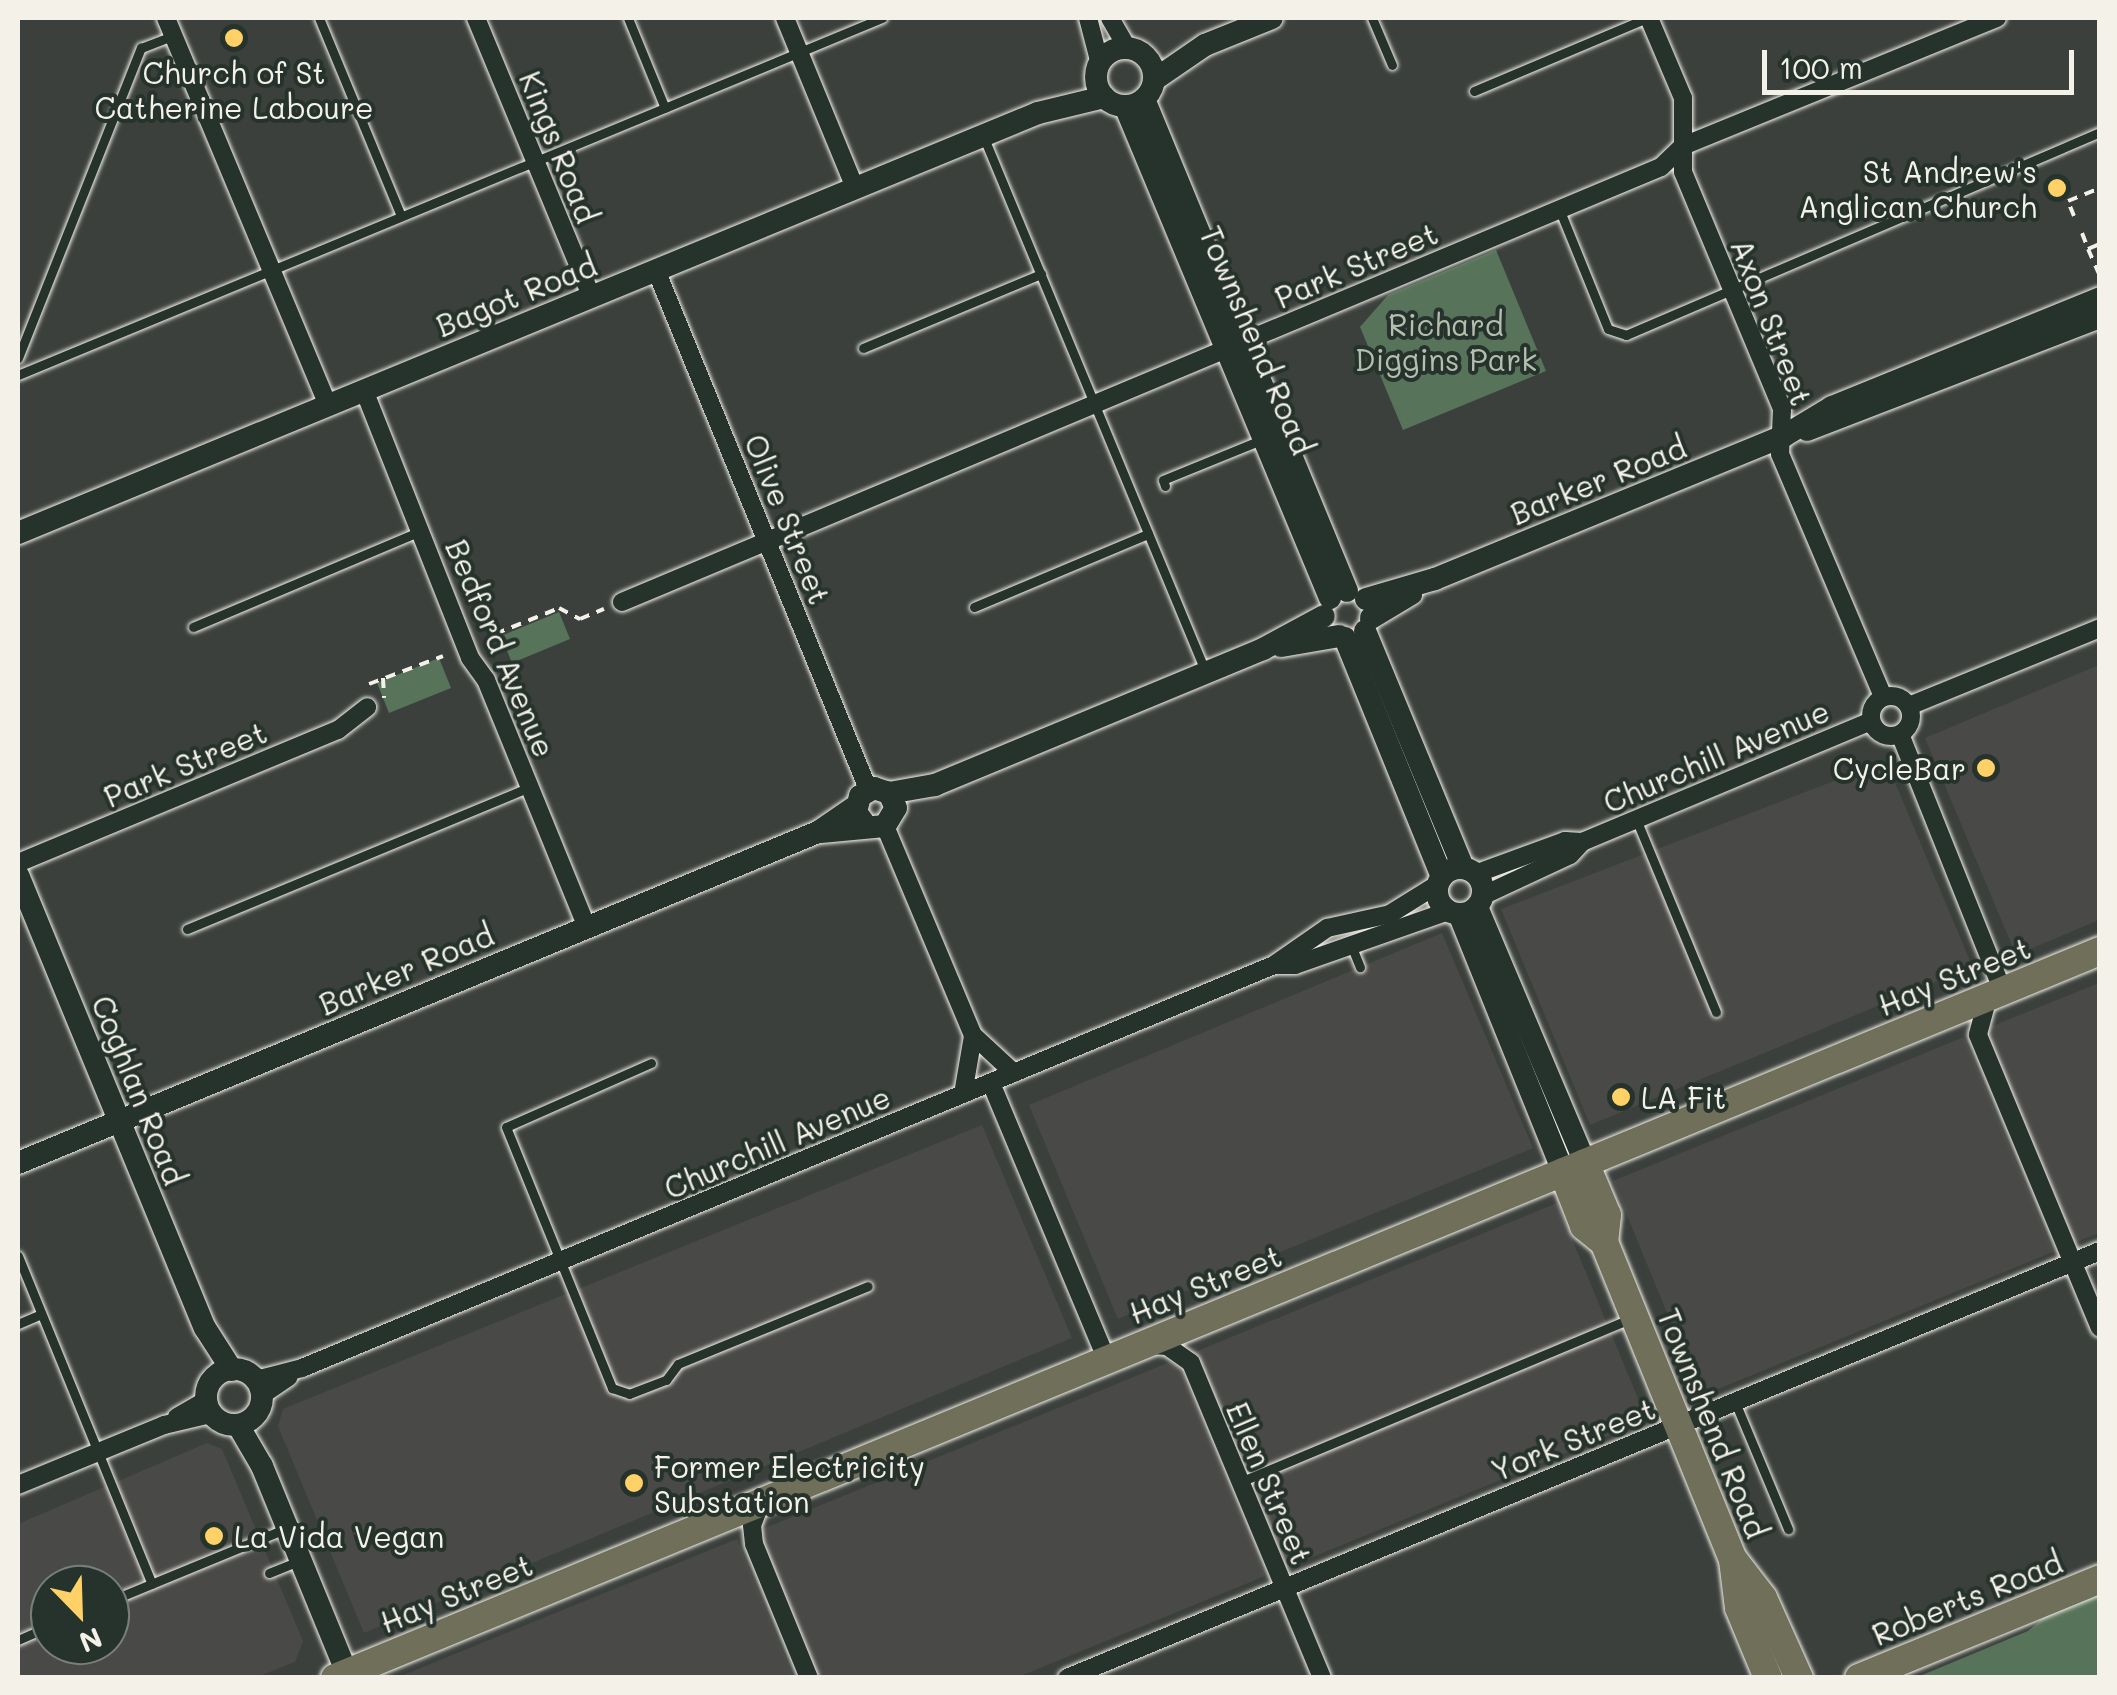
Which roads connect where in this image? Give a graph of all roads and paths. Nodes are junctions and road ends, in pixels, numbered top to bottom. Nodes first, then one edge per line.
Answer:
1 (319, 18) edge
2 (476, 18) edge
3 (628, 18) edge
4 (785, 18) edge
5 (882, 18) edge
6 (1088, 18) edge
7 (1110, 18) edge
8 (1272, 18) edge
9 (1372, 18) edge
10 (1648, 18) edge
11 (1996, 18) edge
12 (170, 26) edge
13 (1206, 45) junction
14 (799, 52) junction
15 (1136, 52) junction
16 (1392, 65) dead end
17 (1120, 87) junction
18 (1474, 91) dead end
19 (664, 108) junction
20 (2100, 132) edge
21 (983, 135) junction
22 (1684, 146) junction
23 (535, 161) junction
24 (855, 188) junction
25 (2100, 188) edge
26 (1559, 210) junction
27 (401, 216) junction
28 (2074, 216) dead end
29 (2082, 233) dead end
30 (2100, 244) edge
31 (2088, 249) junction
32 (271, 270) junction
33 (656, 270) junction
34 (1040, 274) junction
35 (2100, 276) edge
36 (1730, 286) junction
37 (591, 296) junction
38 (2100, 298) edge
39 (2100, 317) edge
40 (1234, 346) junction
41 (863, 348) dead end
42 (18, 358) edge
43 (18, 375) edge
44 (364, 390) junction
45 (1094, 404) junction
46 (328, 406) junction
47 (1784, 436) junction
48 (1263, 439) junction
49 (1165, 486) dead end
50 (423, 530) junction
51 (18, 533) edge
52 (1148, 534) junction
53 (766, 541) junction
54 (622, 602) joint
55 (974, 607) dead end
56 (1348, 616) junction
57 (194, 627) dead end
58 (2100, 628) edge
59 (496, 634) dead end
60 (443, 656) dead end
61 (1206, 673) junction
62 (369, 684) dead end
63 (1883, 697) junction
64 (1908, 706) junction
65 (367, 707) dead end
66 (1871, 721) junction
67 (1900, 734) junction
68 (530, 787) junction
69 (876, 809) junction
70 (1636, 819) junction
71 (18, 863) edge
72 (18, 876) edge
73 (1460, 891) junction
74 (587, 927) junction
75 (187, 929) dead end
76 (1351, 945) junction
77 (2100, 952) edge
78 (1274, 966) junction
79 (1360, 966) dead end
80 (1996, 994) junction
81 (1716, 1012) dead end
82 (973, 1036) junction
83 (651, 1063) dead end
84 (1014, 1073) junction
85 (991, 1082) junction
86 (963, 1094) junction
87 (119, 1121) junction
88 (18, 1163) edge
89 (1574, 1168) junction
90 (2100, 1251) edge
91 (18, 1256) edge
92 (559, 1262) junction
93 (2072, 1263) junction
94 (868, 1286) dead end
95 (41, 1314) junction
96 (1634, 1317) junction
97 (18, 1324) edge
98 (2100, 1328) edge
99 (1138, 1347) junction
100 (1107, 1360) junction
101 (223, 1373) junction
102 (259, 1388) junction
103 (1735, 1402) junction
104 (209, 1407) junction
105 (244, 1422) junction
106 (1678, 1425) junction
107 (98, 1452) junction
108 (1240, 1482) junction
109 (18, 1485) edge
110 (761, 1502) junction
111 (288, 1528) junction
112 (1788, 1530) dead end
113 (1732, 1559) junction
114 (300, 1560) junction
115 (269, 1573) dead end
116 (2100, 1579) edge
117 (152, 1584) junction
118 (1284, 1588) junction
119 (130, 1593) edge
120 (1889, 1671) edge
121 (344, 1676) edge
122 (809, 1678) edge
123 (1067, 1678) edge
124 (1322, 1678) edge
125 (1768, 1678) edge
126 (1799, 1678) edge
127 (1859, 1678) edge

1 - 27 lane
2 - 23 street, Kings Road
3 - 19 lane
4 - 14 street
5 - 14 lane
6 - 17 street, Townshend Road
7 - 15 street
8 - 13 street, Bagot Road
9 - 16 lane
10 - 18 lane
10 - 22 street, Axon Street
11 - 22 street, Park Street
12 - 32 street
12 - 42 lane
13 - 15 street, Bagot Road
13 - 17 street, Bagot Road
14 - 19 lane
14 - 24 street
15 - 17 street, Bagot Road
15 - 17 street
17 - 21 street, Bagot Road
17 - 40 street, Townshend Road
19 - 23 lane
20 - 36 lane
21 - 24 street, Bagot Road
21 - 34 lane
22 - 26 street, Park Street
22 - 36 street, Axon Street
23 - 27 lane
23 - 37 street, Kings Road
24 - 33 street, Bagot Road
25 - 28 path
26 - 36 lane
26 - 40 street, Park Street
27 - 32 lane
29 - 31 path
30 - 31 path
31 - 35 path
32 - 43 lane
32 - 46 street
33 - 37 street, Bagot Road
33 - 53 street, Olive Street
34 - 41 lane
34 - 45 lane
36 - 47 street, Axon Street
37 - 44 street, Bagot Road
38 - 47 street, Barker Road
39 - 47 street, Barker Road
40 - 45 street, Park Street
40 - 48 street, Townshend Road
40 - 56 street, Townshend Road
44 - 46 street, Bagot Road
44 - 50 street, Bedford Avenue
45 - 52 lane
45 - 53 street, Park Street
46 - 51 street, Bagot Road
47 - 56 street, Barker Road
47 - 63 street, Axon Street
48 - 49 lane
48 - 56 street, Townshend Road
50 - 57 lane
50 - 68 street, Bedford Avenue
52 - 55 lane
52 - 61 lane
53 - 54 street, Park Street
53 - 69 street, Olive Street
54 - 59 path
56 - 61 street, Barker Road
56 - 73 street, Townshend Road
58 - 64 street
60 - 62 path
61 - 69 street, Barker Road
63 - 64 street
63 - 66 street
64 - 67 street
65 - 71 street, Park Street
66 - 67 street
66 - 70 street, Churchill Avenue
67 - 80 street
68 - 74 street, Bedford Avenue
68 - 75 lane
69 - 74 street, Barker Road
69 - 82 street, Olive Street
70 - 73 street, Churchill Avenue
70 - 81 lane
72 - 87 street, Coghlan Road
73 - 76 street, Churchill Avenue
73 - 78 street, Churchill Avenue
73 - 89 street, Townshend Road
74 - 87 street, Barker Road
76 - 78 street, Churchill Avenue
76 - 79 lane
77 - 80 main road, Hay Street
78 - 84 street, Churchill Avenue
80 - 89 main road, Hay Street
80 - 93 street
82 - 84 street, Olive Street
82 - 86 street
83 - 92 lane
84 - 85 street, Churchill Avenue
85 - 86 street, Churchill Avenue
85 - 100 street
86 - 92 street, Churchill Avenue
87 - 88 street, Barker Road
87 - 101 street, Coghlan Road
89 - 96 main road, Townshend Road
89 - 99 main road, Hay Street
90 - 93 street, York Street
91 - 95 lane
92 - 94 lane
92 - 102 street, Churchill Avenue
93 - 98 street
93 - 103 street, York Street
95 - 97 lane
95 - 107 lane
96 - 106 main road, Townshend Road
96 - 108 lane
99 - 100 main road, Hay Street
99 - 108 street, Ellen Street
100 - 110 main road, Hay Street
101 - 102 street
101 - 104 street
102 - 105 street
103 - 106 street, York Street
103 - 112 lane
104 - 105 street
104 - 107 street
105 - 111 street
106 - 113 main road, Townshend Road
106 - 118 street, York Street
107 - 109 street
107 - 117 lane
108 - 118 street, Ellen Street
110 - 121 main road, Hay Street
110 - 122 street
111 - 114 street
111 - 117 lane
113 - 125 main road
113 - 126 main road, Townshend Road
114 - 115 lane
114 - 121 street
116 - 120 main road, Roberts Road
117 - 119 lane
118 - 123 street, York Street
118 - 124 street, Ellen Street
120 - 127 main road, Roberts Road

